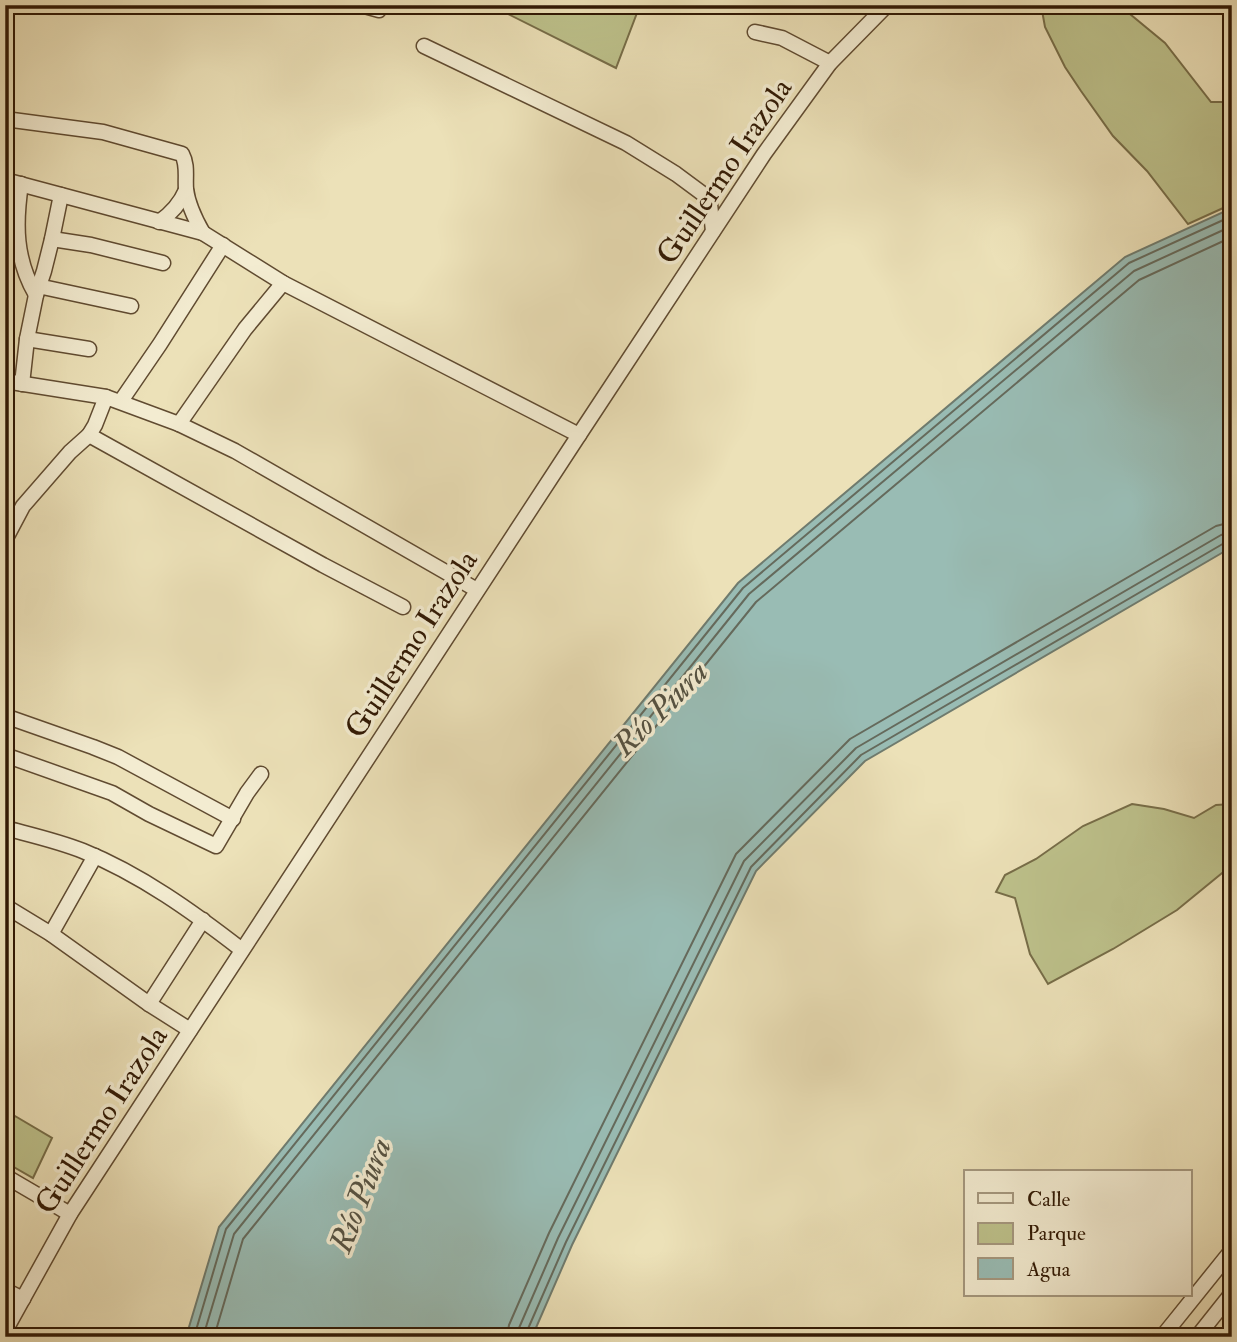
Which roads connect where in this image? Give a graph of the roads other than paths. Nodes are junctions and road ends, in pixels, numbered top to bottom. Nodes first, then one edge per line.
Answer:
1 (361, 5) edge
2 (382, 5) edge
3 (887, 5) edge
4 (755, 32) dead end
5 (424, 46) dead end
6 (830, 63) junction
7 (5, 119) edge
8 (5, 180) edge
9 (21, 184) junction
10 (186, 190) junction
11 (61, 195) junction
12 (159, 222) junction
13 (713, 232) junction
14 (203, 233) junction
15 (52, 239) junction
16 (223, 245) junction
17 (163, 263) dead end
18 (283, 283) junction
19 (37, 291) junction
20 (131, 306) dead end
21 (27, 339) junction
22 (89, 349) dead end
23 (5, 382) edge
24 (22, 384) junction
25 (106, 397) junction
26 (121, 401) junction
27 (179, 424) junction
28 (89, 435) junction
29 (579, 435) junction
30 (5, 540) edge
31 (477, 590) junction
32 (403, 607) dead end
33 (5, 716) edge
34 (5, 755) edge
35 (261, 774) dead end
36 (233, 819) junction
37 (5, 828) edge
38 (94, 856) junction
39 (5, 906) edge
40 (203, 920) junction
41 (51, 933) junction
42 (242, 950) junction
43 (149, 1004) junction
44 (190, 1030) junction
45 (5, 1176) edge
46 (70, 1214) junction
47 (1232, 1250) edge
48 (5, 1290) edge
49 (1232, 1293) edge
50 (23, 1299) junction
51 (5, 1331) edge
52 (1162, 1337) edge
53 (1198, 1337) edge

1 - 2 street
3 - 6 street, Guillermo Irazola
4 - 6 street
5 - 13 street
6 - 13 street, Guillermo Irazola
7 - 10 street
8 - 9 street
9 - 11 street
9 - 19 street
10 - 12 street
10 - 14 street
11 - 12 street
11 - 15 street
12 - 14 street
13 - 29 street, Guillermo Irazola
14 - 16 street
15 - 17 street
15 - 19 street
16 - 18 street
16 - 26 street
18 - 27 street
18 - 29 street
19 - 20 street
19 - 21 street
21 - 22 street
21 - 24 street
23 - 24 street
24 - 25 street
25 - 26 street
25 - 28 street
26 - 27 street
27 - 31 street
28 - 30 street
28 - 32 street
29 - 31 street, Guillermo Irazola
31 - 42 street, Guillermo Irazola
33 - 36 street
34 - 36 street
35 - 36 street
37 - 38 street
38 - 40 street
38 - 41 street
39 - 41 street
40 - 42 street
40 - 43 street
41 - 43 street
42 - 44 street, Guillermo Irazola
43 - 44 street
44 - 46 street, Guillermo Irazola
45 - 46 street
46 - 50 street, Guillermo Irazola
47 - 52 street
48 - 50 street
49 - 53 street
50 - 51 street, Guillermo Irazola

